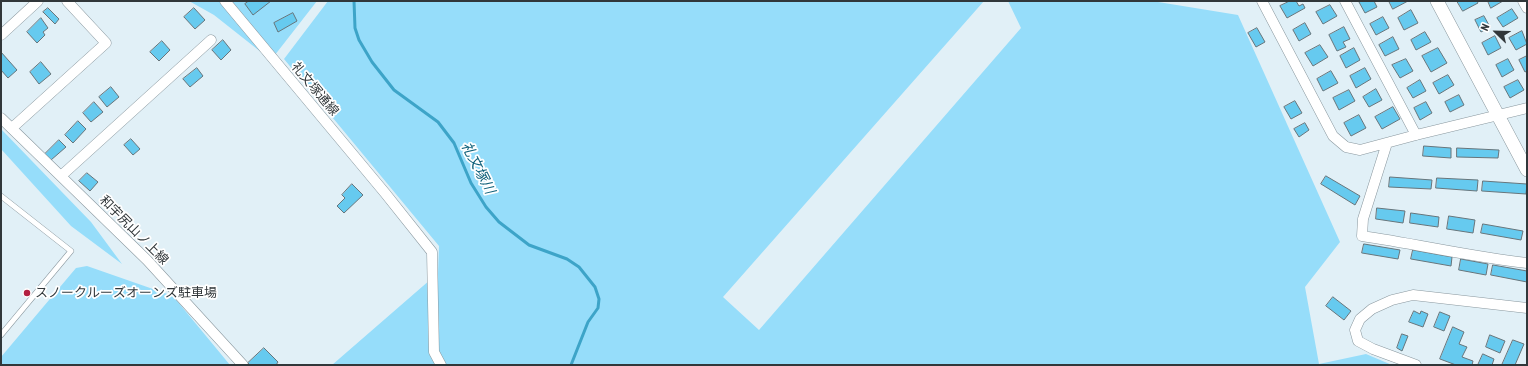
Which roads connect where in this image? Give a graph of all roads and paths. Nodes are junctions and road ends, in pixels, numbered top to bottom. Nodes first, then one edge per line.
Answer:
1 (38, 1) edge
2 (67, 1) edge
3 (225, 1) edge
4 (1262, 1) edge
5 (1345, 1) edge
6 (1437, 1) edge
7 (1523, 1) edge
8 (1527, 8) edge
9 (1, 35) edge
10 (211, 40) dead end
11 (1527, 108) edge
12 (1499, 116) junction
13 (1, 118) edge
14 (12, 128) junction
15 (1416, 134) junction
16 (1387, 143) junction
17 (1527, 170) edge
18 (61, 176) junction
19 (1, 196) edge
20 (1527, 263) edge
21 (1527, 308) edge
22 (1, 335) edge
23 (243, 365) edge
24 (441, 365) edge
25 (1416, 365) edge

1 - 9 street
2 - 14 street
3 - 24 street, 礼文塚通線
4 - 16 street
5 - 15 street
6 - 12 street
7 - 8 street
10 - 18 street
11 - 12 street
12 - 15 street
12 - 17 street
13 - 14 street, 和宇尻山ノ上線
14 - 18 street, 和宇尻山ノ上線
15 - 16 street
16 - 20 street
18 - 23 street, 和宇尻山ノ上線
19 - 22 lane
21 - 25 street

